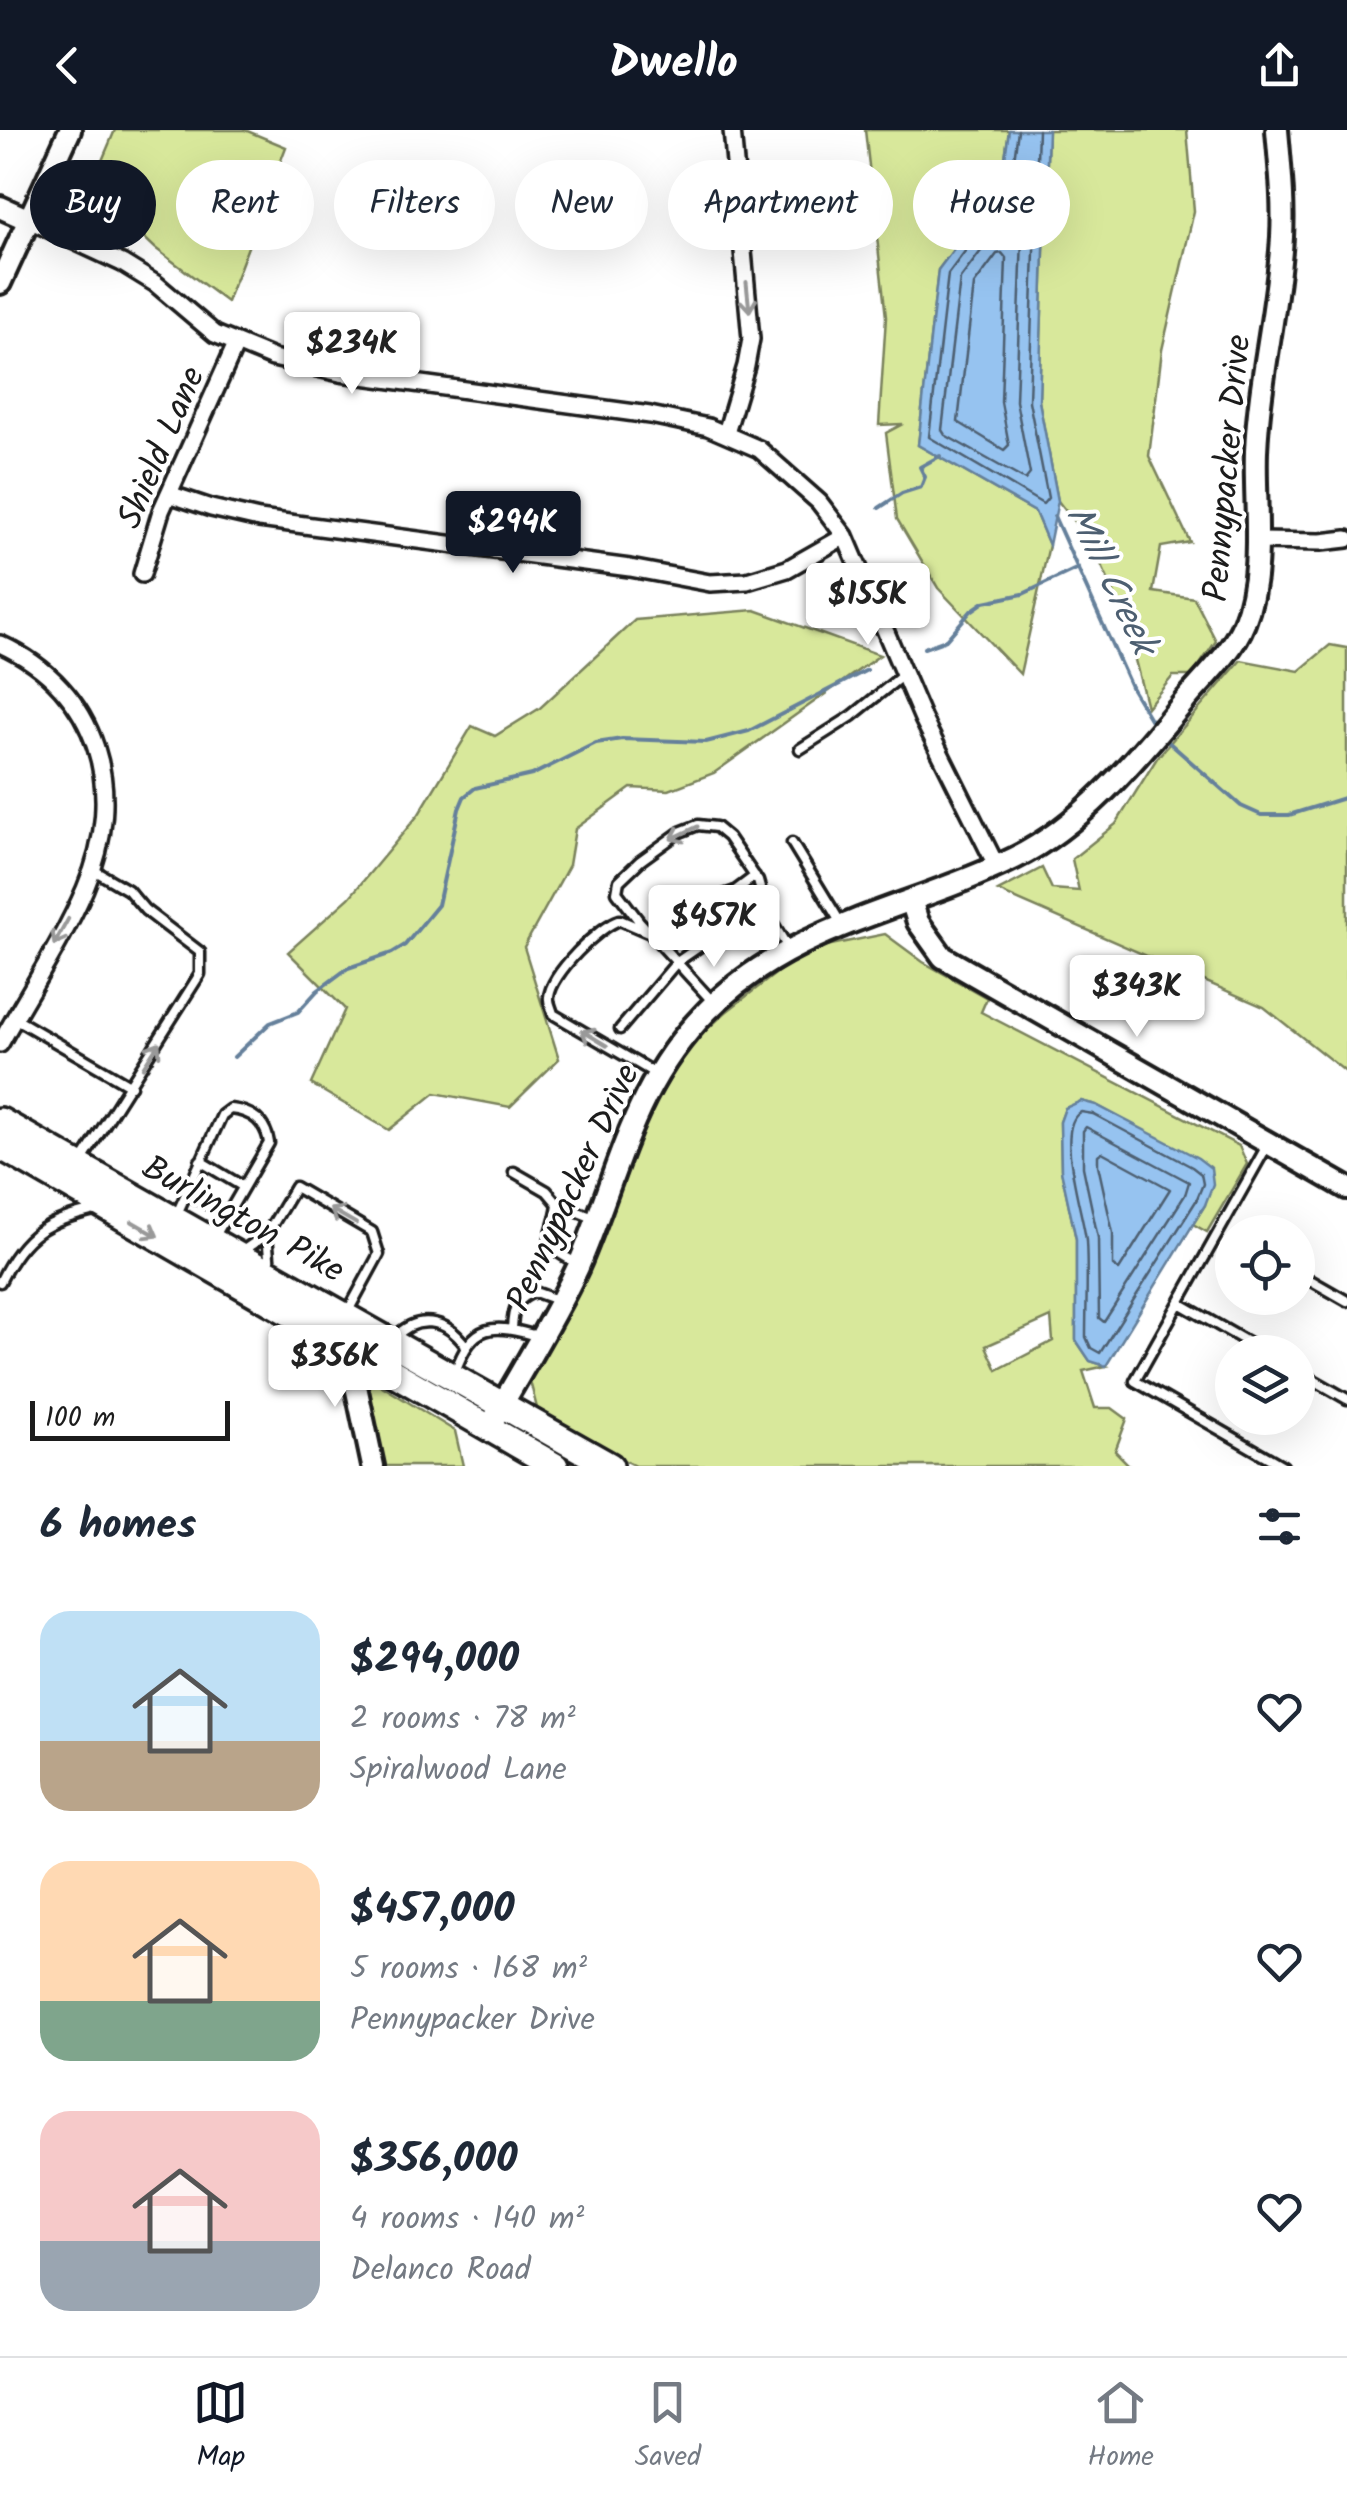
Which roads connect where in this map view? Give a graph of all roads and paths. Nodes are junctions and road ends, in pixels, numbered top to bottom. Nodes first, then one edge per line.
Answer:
1 (70, 130) edge
2 (732, 130) edge
3 (1277, 130) edge
4 (0, 206) edge
5 (29, 220) junction
6 (0, 283) edge
7 (236, 344) junction
8 (726, 433) junction
9 (169, 494) junction
10 (845, 536) junction
11 (1347, 539) edge
12 (1256, 541) junction
13 (142, 574) dead end
14 (0, 644) edge
15 (904, 675) junction
16 (800, 749) dead end
17 (792, 843) dead end
18 (997, 867) junction
19 (91, 868) junction
20 (755, 876) junction
21 (912, 900) junction
22 (764, 902) junction
23 (842, 925) junction
24 (652, 934) junction
25 (788, 948) junction
26 (677, 962) junction
27 (714, 1003) junction
28 (14, 1018) junction
29 (620, 1030) dead end
30 (0, 1044) edge
31 (657, 1074) junction
32 (131, 1086) junction
33 (0, 1121) edge
34 (1268, 1144) junction
35 (0, 1146) edge
36 (200, 1162) junction
37 (79, 1166) junction
38 (514, 1172) dead end
39 (242, 1186) junction
40 (1347, 1188) edge
41 (186, 1193) junction
42 (558, 1204) junction
43 (108, 1207) junction
44 (227, 1214) junction
45 (1228, 1215) edge
46 (596, 1219) junction
47 (174, 1220) junction
48 (267, 1234) junction
49 (1215, 1238) edge
50 (213, 1240) junction
51 (237, 1254) junction
52 (579, 1264) junction
53 (271, 1273) junction
54 (0, 1282) edge
55 (1315, 1282) edge
56 (1347, 1301) edge
57 (560, 1302) junction
58 (1178, 1303) junction
59 (346, 1316) junction
60 (512, 1329) junction
61 (1235, 1335) edge
62 (540, 1337) junction
63 (391, 1341) junction
64 (347, 1344) junction
65 (464, 1345) junction
66 (454, 1376) junction
67 (1315, 1381) edge
68 (1347, 1399) edge
69 (496, 1415) junction
70 (525, 1459) edge
71 (372, 1466) edge
72 (555, 1466) edge
73 (610, 1466) edge
74 (1283, 1466) edge

1 - 5 street
2 -> 8 street
3 - 12 street, Pennypacker Drive
4 - 5 street
5 - 6 street
5 - 7 street
7 - 8 street
7 - 9 street, Shield Lane
8 - 10 street
9 - 10 street
9 - 13 street, Shield Lane
10 - 15 street
11 - 12 street
12 - 18 street, Pennypacker Drive
14 - 19 street
15 - 16 lane
15 - 18 street
17 - 23 lane
18 - 21 street, Pennypacker Drive
19 -> 28 street
32 -> 19 lane
20 - 22 lane
20 - 24 lane
20 -> 24 lane
21 - 23 street, Pennypacker Drive
21 - 34 street
22 - 25 lane
22 - 26 lane
23 - 25 street, Pennypacker Drive
24 - 26 lane
31 -> 24 lane
25 - 27 street, Pennypacker Drive
26 - 27 lane
26 - 29 lane
27 - 31 street, Pennypacker Drive
28 - 30 street
28 - 32 lane
31 - 46 street, Pennypacker Drive
32 - 37 lane
33 - 37 highway, Burlington Pike
34 - 40 street
34 - 45 lane
35 - 43 highway, Burlington Pike
36 - 39 lane
36 - 39 lane
36 - 41 lane
37 - 47 highway, Burlington Pike
38 - 42 lane
39 - 44 lane
41 - 44 lane
41 - 47 lane
42 - 46 lane
42 - 52 lane
43 - 54 lane
43 -> 64 highway, Burlington Pike
44 - 50 lane
46 - 52 street, Pennypacker Drive
47 - 50 highway, Burlington Pike
48 - 51 lane
48 - 53 lane
59 -> 48 lane
49 - 58 lane
50 - 51 highway, Burlington Pike
51 - 53 highway, Burlington Pike
52 - 57 street, Pennypacker Drive
53 - 59 highway, Burlington Pike
55 - 56 lane
57 - 60 lane
57 - 62 street, Pennypacker Drive
58 - 61 lane
58 - 74 lane
59 - 63 highway, Burlington Pike
60 - 62 lane
60 - 65 lane
62 - 69 street, Pennypacker Drive
63 - 65 lane
63 - 66 highway, Burlington Pike
64 - 69 highway, Burlington Pike
64 - 71 street
65 - 66 lane
66 - 69 highway, Burlington Pike
67 - 68 lane
69 - 70 highway, Burlington Pike
69 - 73 highway, Burlington Pike
70 - 72 highway, Burlington Pike

